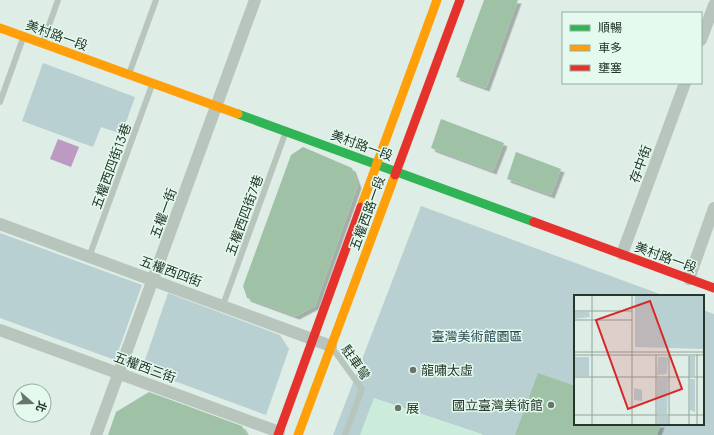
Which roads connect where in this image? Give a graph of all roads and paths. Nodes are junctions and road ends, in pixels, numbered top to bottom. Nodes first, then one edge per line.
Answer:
1 (58, 0) edge
2 (156, 0) edge
3 (255, 0) edge
4 (437, 0) edge
5 (460, 0) edge
6 (714, 5) edge
7 (0, 28) edge
8 (24, 37) junction
9 (702, 37) edge
10 (42, 43) junction
11 (129, 75) junction
12 (153, 83) junction
13 (685, 84) edge
14 (0, 102) edge
15 (217, 107) junction
16 (286, 132) junction
17 (376, 164) junction
18 (396, 171) junction
19 (714, 208) edge
20 (0, 224) edge
21 (622, 254) junction
22 (89, 257) junction
23 (689, 279) junction
24 (153, 280) junction
25 (714, 288) edge
26 (223, 305) junction
27 (0, 330) edge
28 (313, 339) junction
29 (332, 346) junction
30 (119, 373) junction
31 (279, 433) edge
32 (96, 435) edge
33 (298, 435) edge
34 (345, 435) edge

1 - 10 lane
2 - 11 lane
3 - 15 street, 五權一街
4 - 17 main road, 五權西路一段
5 - 18 main road, 五權西路一段
6 - 9 street
7 - 8 main road, 美村路一段
8 - 10 main road, 美村路一段
8 - 14 lane
10 - 11 main road, 美村路一段
11 - 12 main road, 美村路一段
12 - 15 main road, 美村路一段
12 - 22 lane, 五權西四街13巷
13 - 21 street, 存中街
15 - 16 main road, 美村路一段
15 - 24 street, 五權一街
16 - 17 main road, 美村路一段
16 - 26 lane, 五權西四街7巷
17 - 18 main road, 美村路一段
17 - 28 main road, 五權西路一段
18 - 21 main road, 美村路一段
18 - 29 main road, 五權西路一段
19 - 23 street
20 - 22 street, 五權西四街
21 - 23 main road, 美村路一段
22 - 24 street, 五權西四街
23 - 25 main road, 美村路一段
24 - 26 street, 五權西四街
24 - 30 street, 五權一街
26 - 28 street, 五權西四街
27 - 30 street, 五權西三街
28 - 29 street, 五權西四街
28 - 31 main road, 五權西路一段
29 - 33 main road, 五權西路一段
29 - 34 lane, 駐車彎
30 - 31 street, 五權西三街
30 - 32 street, 五權一街

